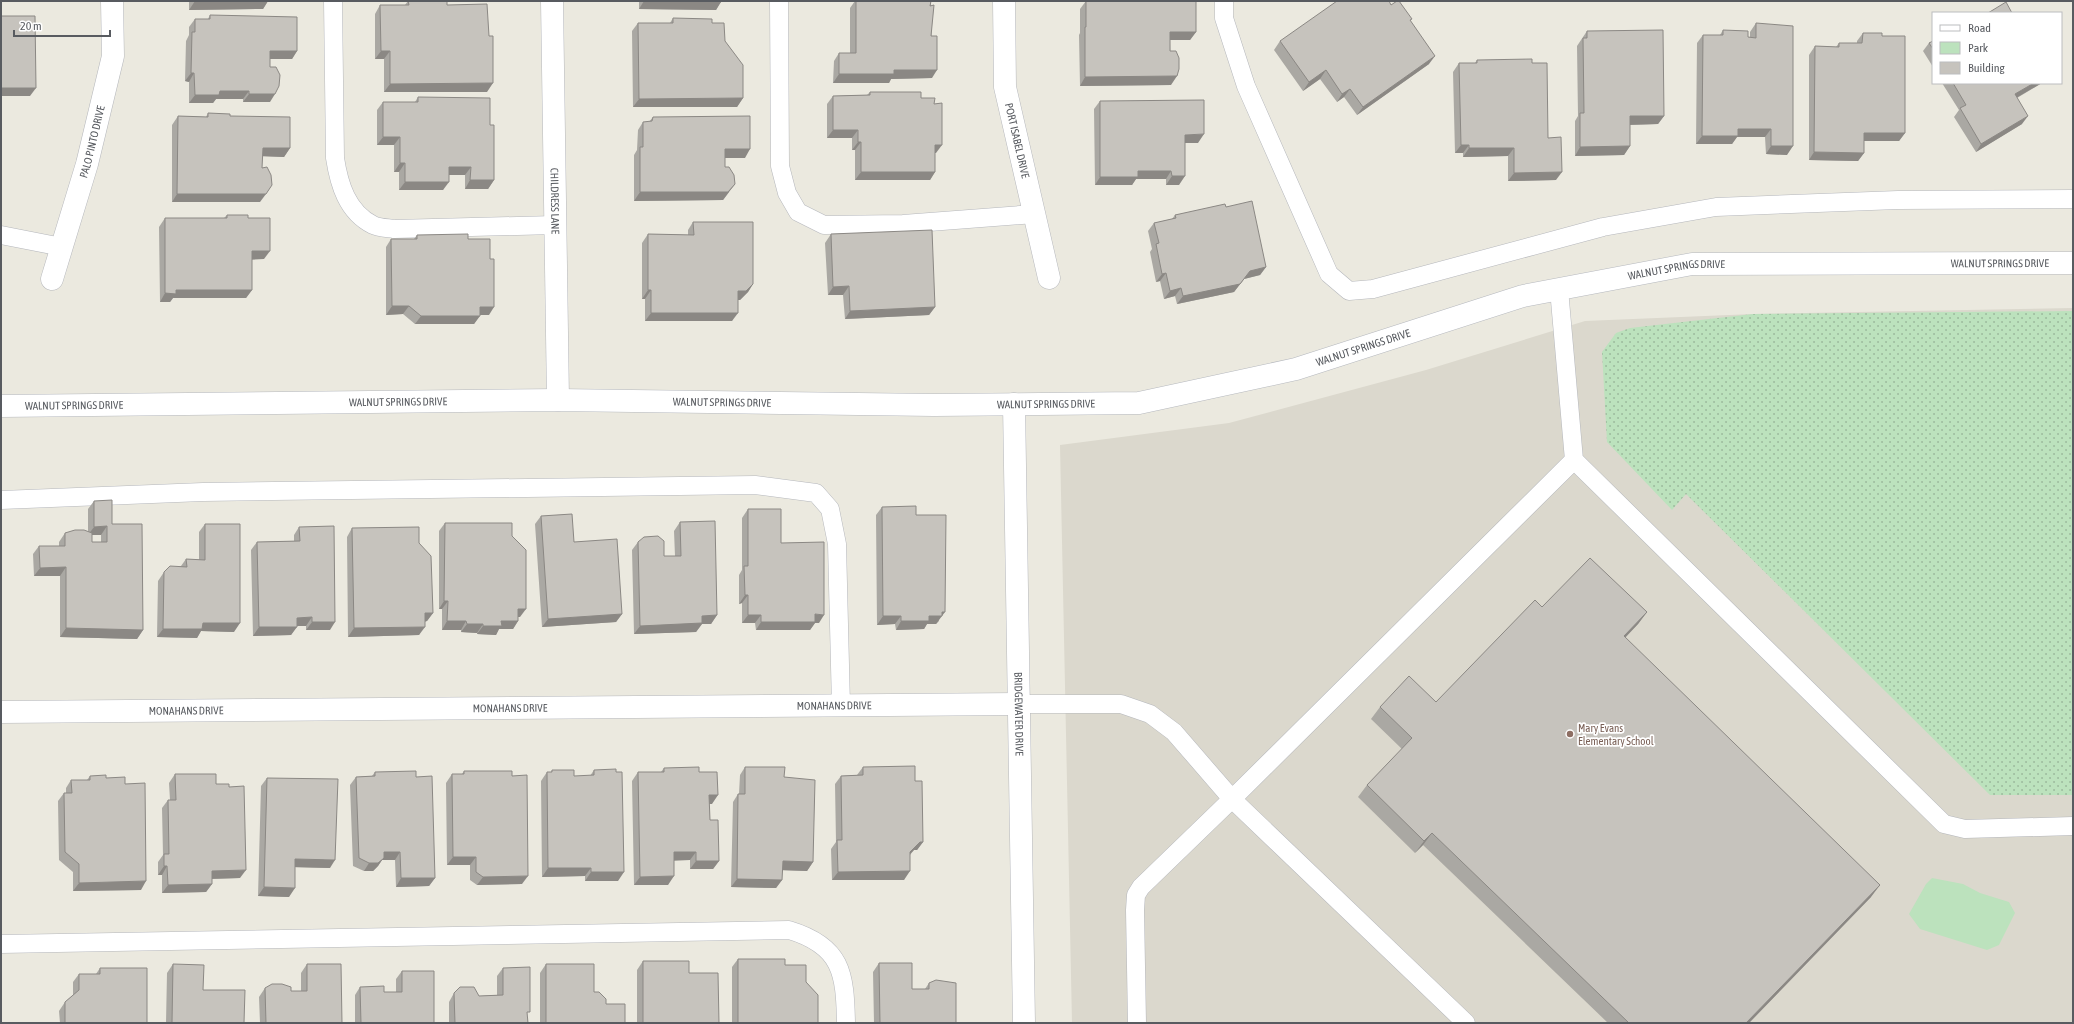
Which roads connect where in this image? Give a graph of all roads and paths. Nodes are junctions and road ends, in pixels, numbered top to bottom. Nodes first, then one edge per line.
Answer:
1 (112, 1) edge
2 (333, 1) edge
3 (552, 1) edge
4 (779, 1) edge
5 (1004, 1) edge
6 (1224, 1) edge
7 (2073, 199) edge
8 (1034, 214) junction
9 (555, 225) junction
10 (1, 235) edge
11 (62, 247) junction
12 (2073, 263) edge
13 (1048, 278) dead end
14 (52, 279) dead end
15 (1559, 289) junction
16 (558, 400) junction
17 (1014, 404) junction
18 (1, 406) edge
19 (1574, 460) junction
20 (1, 500) edge
21 (1019, 704) junction
22 (841, 706) junction
23 (1, 712) edge
24 (1232, 799) junction
25 (2073, 826) edge
26 (1, 944) edge
27 (846, 1023) edge
28 (1024, 1023) edge
29 (1137, 1023) edge
30 (1466, 1023) edge

1 - 11 street, PALO PINTO DRIVE
2 - 9 lane
3 - 9 street, CHILDRESS LANE
4 - 8 lane
5 - 8 street, PORT ISABEL DRIVE
6 - 7 lane
8 - 13 street, PORT ISABEL DRIVE
9 - 16 street, CHILDRESS LANE
10 - 11 lane
11 - 14 street, PALO PINTO DRIVE
12 - 15 street, WALNUT SPRINGS DRIVE
15 - 17 street, WALNUT SPRINGS DRIVE
15 - 19 lane
16 - 17 street, WALNUT SPRINGS DRIVE
16 - 18 street, WALNUT SPRINGS DRIVE
17 - 21 street, BRIDGEWATER DRIVE
19 - 24 lane
19 - 25 lane
20 - 22 lane
21 - 22 street, MONAHANS DRIVE
21 - 24 lane
21 - 28 street, BRIDGEWATER DRIVE
22 - 23 street, MONAHANS DRIVE
24 - 29 lane
24 - 30 lane
26 - 27 lane

